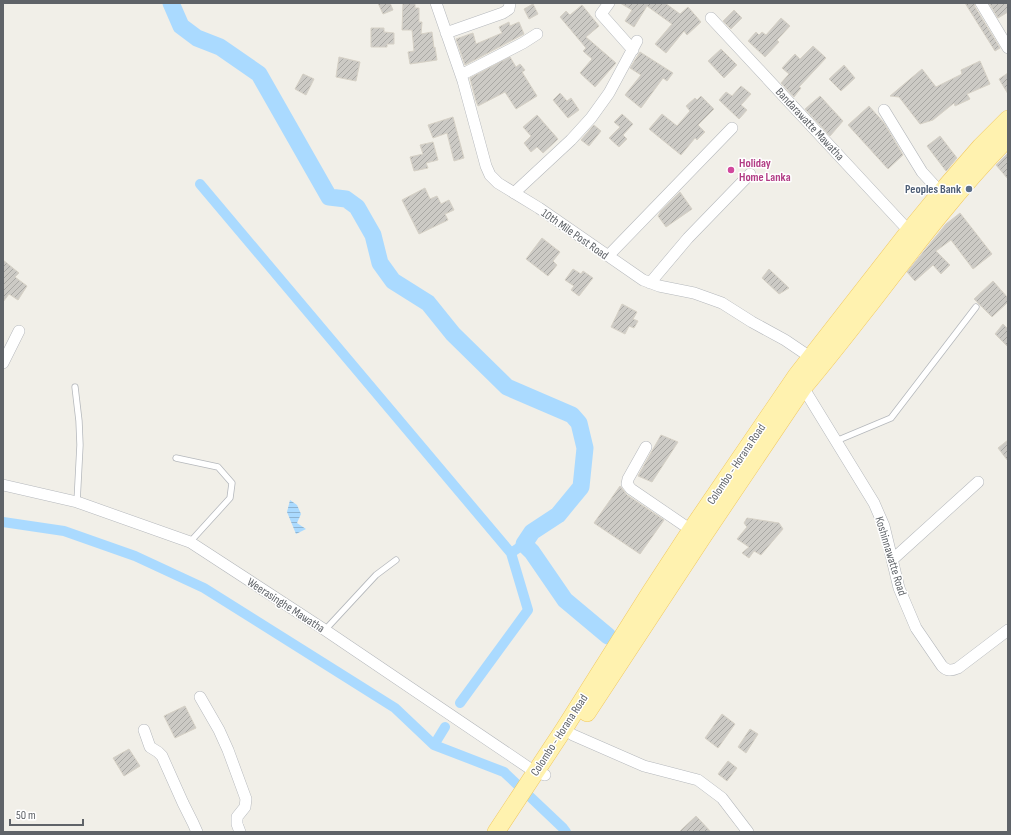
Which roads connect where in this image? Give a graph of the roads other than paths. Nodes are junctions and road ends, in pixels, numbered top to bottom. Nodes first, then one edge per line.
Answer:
1 (436, 3) edge
2 (510, 3) edge
3 (609, 3) edge
4 (981, 3) edge
5 (711, 18) dead end
6 (446, 33) junction
7 (537, 34) dead end
8 (1008, 48) edge
9 (461, 75) junction
10 (884, 110) dead end
11 (1008, 119) edge
12 (732, 128) dead end
13 (1008, 138) edge
14 (750, 174) dead end
15 (514, 194) junction
16 (946, 197) junction
17 (909, 231) junction
18 (608, 256) junction
19 (650, 283) junction
20 (976, 307) dead end
21 (19, 331) dead end
22 (817, 362) junction
23 (3, 363) edge
24 (800, 382) junction
25 (75, 387) dead end
26 (836, 441) junction
27 (646, 447) dead end
28 (176, 458) dead end
29 (978, 482) dead end
30 (3, 486) edge
31 (77, 502) junction
32 (691, 530) junction
33 (190, 542) junction
34 (396, 560) dead end
35 (892, 560) junction
36 (325, 630) junction
37 (1008, 630) edge
38 (200, 697) dead end
39 (144, 730) dead end
40 (568, 732) junction
41 (538, 777) junction
42 (499, 830) edge
43 (197, 832) edge
44 (240, 832) edge
45 (748, 832) edge

1 - 6 street, 10th Mile Post Road
2 - 6 street
3 - 15 street
4 - 8 street
5 - 17 street, Bandarawatte Mawatha
6 - 9 street, 10th Mile Post Road
7 - 9 street
9 - 15 street, 10th Mile Post Road
10 - 16 street
11 - 16 main road, Colombo - Horana Road
12 - 18 street
13 - 16 main road, Colombo - Horana Road
14 - 19 street
15 - 18 street, 10th Mile Post Road
16 - 17 main road, Colombo - Horana Road
16 - 22 main road, Colombo - Horana Road
17 - 22 main road, Colombo - Horana Road
18 - 19 street, 10th Mile Post Road
19 - 22 street, 10th Mile Post Road
20 - 26 lane
21 - 23 street
22 - 24 main road, Colombo - Horana Road
24 - 26 street, Koshinnawatte Road
24 - 32 main road, Colombo - Horana Road
24 - 40 main road, Colombo - Horana Road
25 - 31 lane
26 - 35 street, Koshinnawatte Road
27 - 32 street
28 - 33 lane
29 - 35 street
30 - 31 street, Weerasinghe Mawatha
31 - 33 street, Weerasinghe Mawatha
32 - 40 main road, Colombo - Horana Road
33 - 36 street, Weerasinghe Mawatha
34 - 36 lane
35 - 37 street, Koshinnawatte Road
36 - 41 street, Weerasinghe Mawatha
38 - 44 street
39 - 43 street
40 - 41 main road, Colombo - Horana Road
40 - 45 street
41 - 42 main road, Colombo - Horana Road

